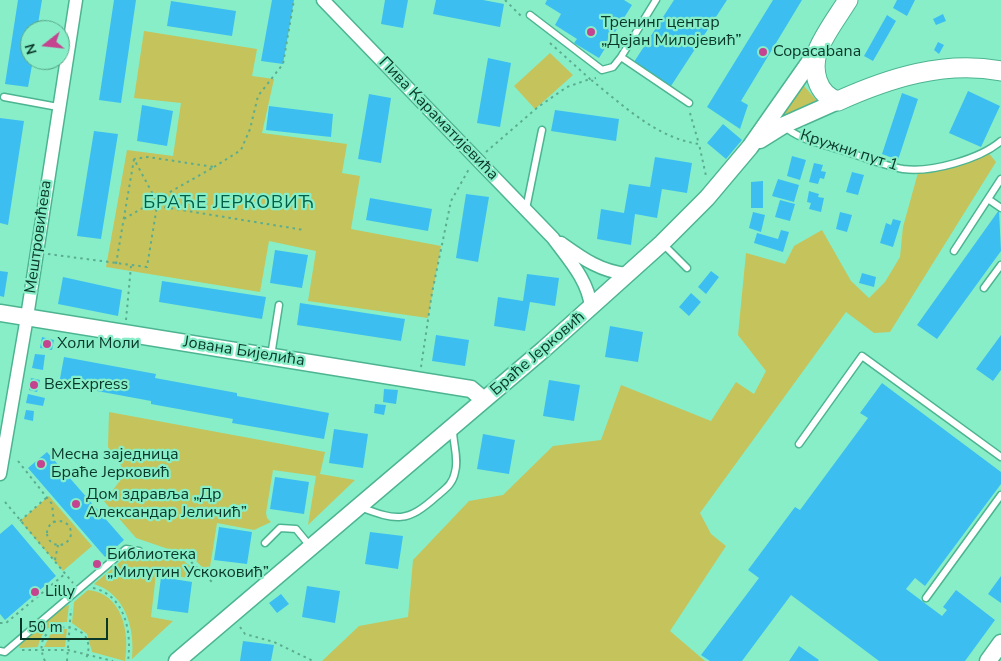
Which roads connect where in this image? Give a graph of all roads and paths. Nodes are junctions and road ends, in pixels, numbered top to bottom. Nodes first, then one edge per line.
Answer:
1 (76, 0) edge
2 (294, 0) edge
3 (323, 0) edge
4 (656, 0) edge
5 (848, 0) edge
6 (530, 16) dead end
7 (818, 50) junction
8 (621, 58) junction
9 (1001, 71) edge
10 (4, 97) dead end
11 (838, 101) junction
12 (689, 103) joint
13 (58, 107) junction
14 (784, 126) junction
15 (542, 130) dead end
16 (1001, 141) edge
17 (699, 144) junction
18 (750, 147) junction
19 (134, 159) junction
20 (475, 161) junction
21 (214, 167) junction
22 (707, 178) dead end
23 (1001, 179) edge
24 (988, 199) junction
25 (156, 200) junction
26 (526, 208) junction
27 (1001, 208) edge
28 (124, 219) junction
29 (304, 230) dead end
30 (553, 238) junction
31 (662, 243) junction
32 (954, 251) dead end
33 (46, 254) dead end
34 (116, 264) junction
35 (1001, 265) edge
36 (131, 266) junction
37 (687, 268) dead end
38 (628, 274) junction
39 (984, 288) dead end
40 (279, 305) dead end
41 (591, 308) junction
42 (0, 313) edge
43 (28, 317) junction
44 (125, 325) dead end
45 (271, 356) junction
46 (421, 364) dead end
47 (484, 400) junction
48 (453, 426) junction
49 (799, 444) dead end
50 (1001, 458) edge
51 (18, 461) dead end
52 (0, 474) edge
53 (1001, 495) edge
54 (47, 497) junction
55 (5, 502) dead end
56 (358, 506) junction
57 (20, 521) junction
58 (54, 523) junction
59 (265, 544) dead end
60 (58, 545) junction
61 (311, 547) junction
62 (139, 551) joint
63 (55, 561) junction
64 (66, 573) junction
65 (212, 582) dead end
66 (80, 588) junction
67 (72, 594) junction
68 (926, 598) dead end
69 (0, 623) edge
70 (238, 624) dead end
71 (70, 626) junction
72 (1001, 643) edge
73 (42, 649) junction
74 (68, 650) junction
75 (2, 652) edge
76 (88, 654) junction
77 (45, 661) edge
78 (67, 661) edge
79 (85, 661) edge
80 (113, 661) edge
81 (128, 661) edge
82 (178, 661) edge
83 (313, 661) edge
84 (988, 661) edge

1 - 13 street, Мештровићева
2 - 21 path
3 - 20 street, Пива Караматијевића
4 - 8 lane
5 - 7 main road, Браће Јерковић
6 - 8 lane
7 - 11 main road
7 - 18 street, Браће Јерковић
8 - 12 lane
9 - 11 main road
10 - 13 lane
11 - 14 street
12 - 17 path
13 - 43 street, Мештровићева
14 - 16 lane, Кружни пут 1
14 - 18 street
15 - 26 lane
17 - 20 path
17 - 22 path
18 - 31 street, Браће Јерковић
19 - 21 path
19 - 25 path
19 - 28 path
20 - 26 street, Пива Караматијевића
20 - 46 path
21 - 25 path
23 - 24 lane
24 - 27 lane
24 - 32 lane
25 - 28 path
26 - 30 street, Пива Караматијевића
28 - 34 path
29 - 36 path
30 - 38 street, Пива Караматијевића
30 - 41 street, Пива Караматијевића
31 - 37 lane
31 - 38 street, Браће Јерковић
33 - 34 path
34 - 36 path
35 - 39 lane
36 - 44 path
38 - 41 street, Браће Јерковић
40 - 45 lane
41 - 47 street, Браће Јерковић
42 - 43 street, Јована Бијелића
43 - 45 street, Јована Бијелића
43 - 52 street, Мештровићева
45 - 47 street, Јована Бијелића
47 - 48 street, Браће Јерковић
48 - 56 street, Браће Јерковић
48 - 56 lane
49 - 50 lane
51 - 54 path
53 - 68 lane
54 - 57 path
54 - 58 path
55 - 57 path
56 - 61 street, Браће Јерковић
57 - 63 path
58 - 60 path
58 - 60 path
59 - 61 lane
60 - 63 path
61 - 82 street, Браће Јерковић
62 - 65 path
62 - 66 lane
63 - 64 path
64 - 66 path
64 - 69 path
66 - 67 lane
66 - 81 path
67 - 71 path
67 - 75 lane
70 - 83 path
71 - 73 path
71 - 74 path
71 - 76 path
72 - 84 street
73 - 74 path
73 - 75 path
73 - 77 path
74 - 76 path
74 - 78 path
76 - 79 path
76 - 80 path

